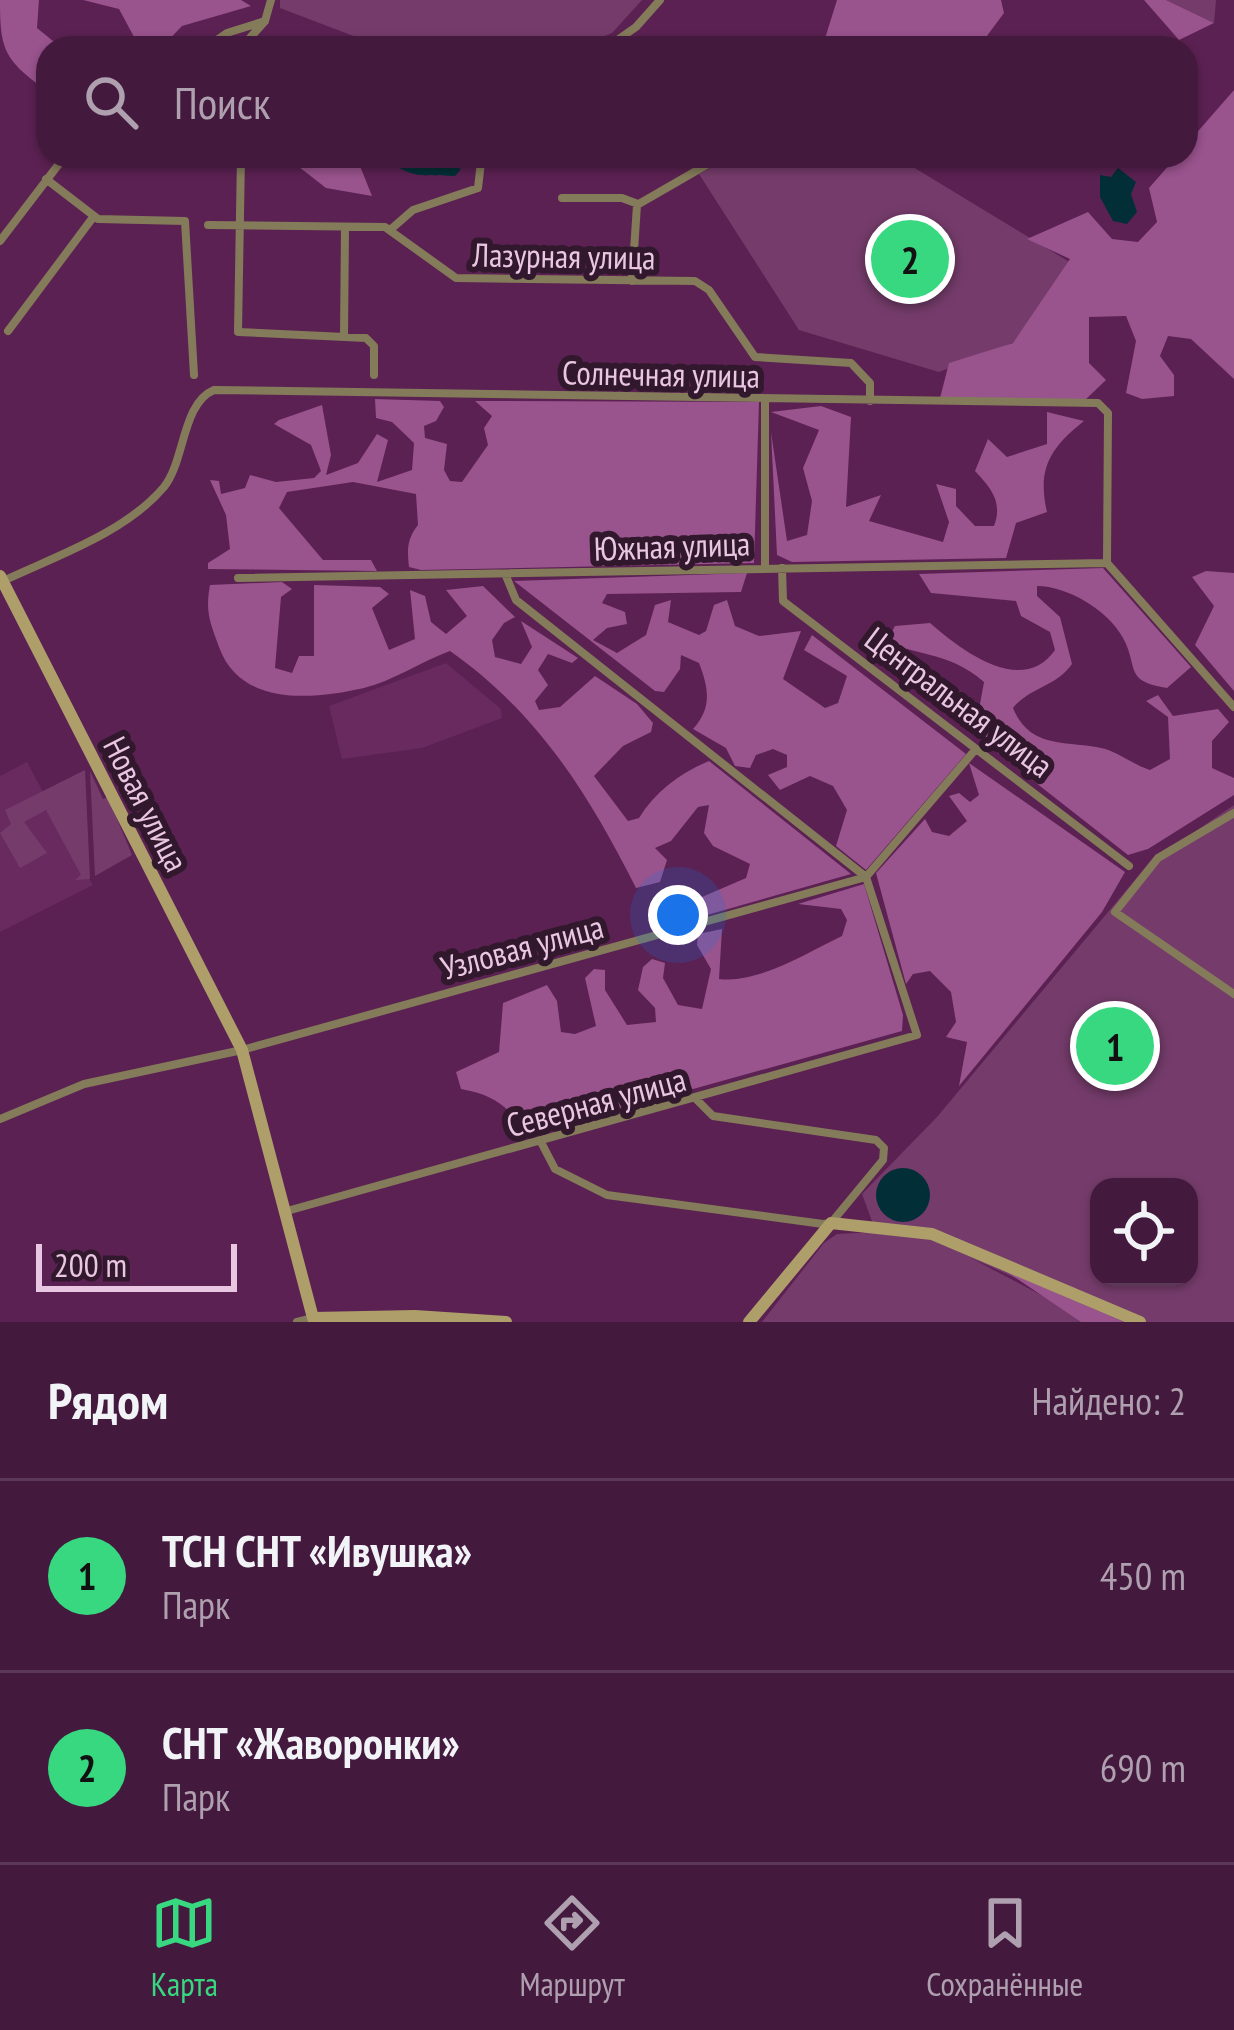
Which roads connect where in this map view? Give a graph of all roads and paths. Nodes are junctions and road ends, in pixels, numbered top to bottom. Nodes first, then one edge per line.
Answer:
1 (271, 0) edge
2 (661, 0) edge
3 (265, 21) junction
4 (223, 36) edge
5 (252, 36) edge
6 (624, 36) edge
7 (55, 168) edge
8 (241, 168) edge
9 (480, 168) edge
10 (701, 168) edge
11 (46, 179) junction
12 (562, 198) dead end
13 (638, 204) junction
14 (94, 216) junction
15 (208, 225) dead end
16 (240, 225) junction
17 (345, 226) junction
18 (389, 230) junction
19 (0, 241) edge
20 (632, 280) junction
21 (8, 332) dead end
22 (344, 338) junction
23 (194, 375) dead end
24 (374, 375) dead end
25 (765, 399) junction
26 (870, 401) junction
27 (1108, 562) junction
28 (764, 567) junction
29 (782, 568) junction
30 (506, 576) junction
31 (1, 578) edge
32 (238, 578) dead end
33 (1234, 707) edge
34 (975, 750) junction
35 (1234, 813) edge
36 (1129, 866) dead end
37 (866, 877) junction
38 (1234, 994) edge
39 (242, 1050) junction
40 (696, 1100) junction
41 (0, 1119) edge
42 (542, 1144) junction
43 (287, 1211) junction
44 (831, 1223) junction
45 (312, 1320) edge
46 (297, 1322) edge
47 (506, 1322) edge
48 (749, 1322) edge
49 (1140, 1322) edge

1 - 3 street
2 - 6 street
3 - 4 street
3 - 5 street
7 - 11 street
8 - 16 street
9 - 18 street
10 - 13 street
11 - 14 street
11 - 19 street
12 - 13 street
13 - 20 street
14 - 21 street
14 - 23 street
15 - 16 street
16 - 17 street
16 - 22 street
17 - 18 street
17 - 22 street
18 - 20 street, Лазурная улица
20 - 26 street, Лазурная улица
22 - 24 street
25 - 26 street, Солнечная улица
25 - 28 street
25 - 31 street, Солнечная улица
26 - 27 street, Солнечная улица
27 - 29 street, Южная улица
27 - 33 street
28 - 29 street, Южная улица
28 - 30 street, Южная улица
29 - 34 street, Центральная улица
30 - 32 street, Южная улица
30 - 37 street
31 - 39 street, Новая улица
34 - 36 street, Центральная улица
34 - 37 street
35 - 38 street
37 - 39 street, Узловая улица
37 - 40 street, Северная улица
39 - 41 street, Узловая улица
39 - 43 street, Новая улица
40 - 42 street, Северная улица
40 - 44 street
42 - 43 street, Северная улица
42 - 44 street
43 - 45 street, Новая улица
44 - 48 street
44 - 49 street
45 - 46 street
45 - 47 street

